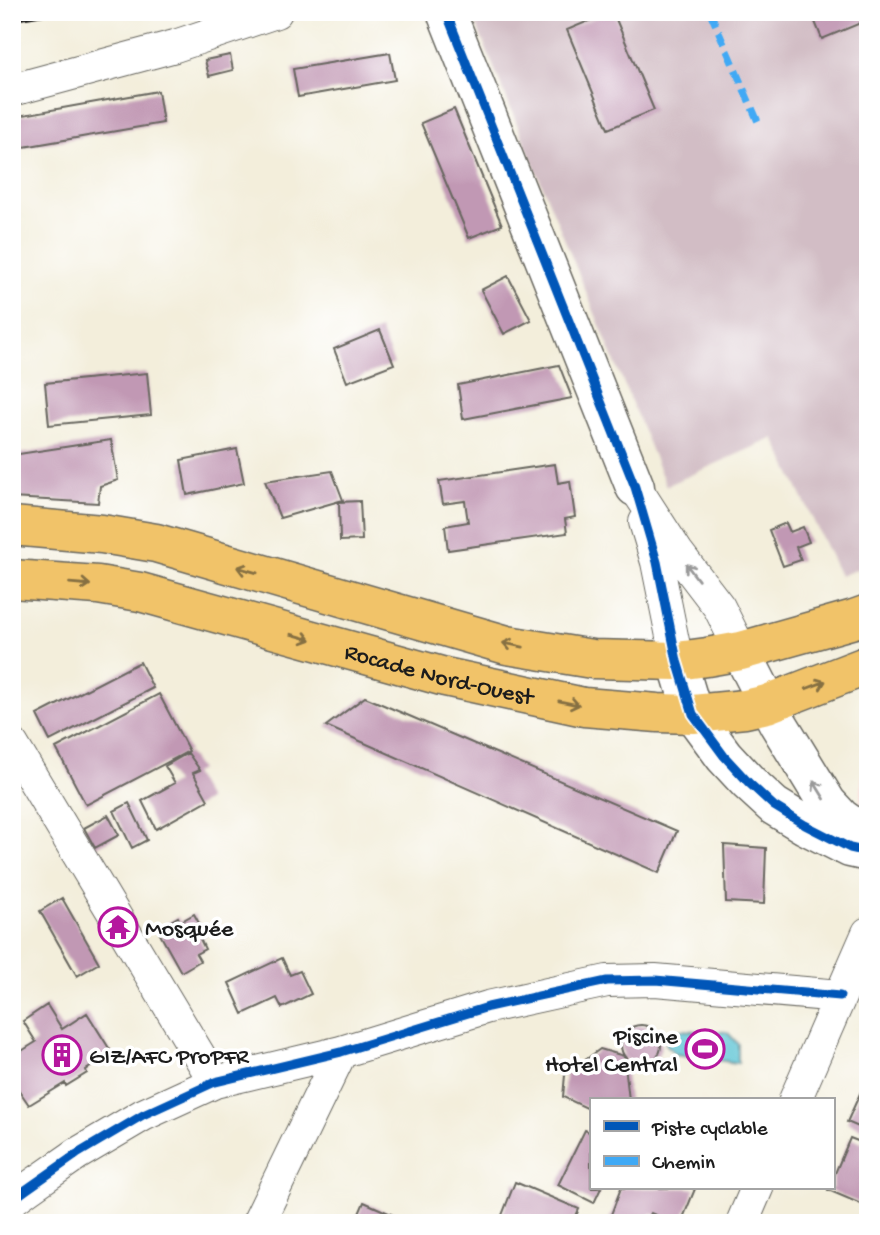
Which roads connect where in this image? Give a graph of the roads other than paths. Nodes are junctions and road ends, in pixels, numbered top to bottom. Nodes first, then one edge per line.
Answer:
1 (276, 12) edge
2 (446, 12) edge
3 (12, 90) edge
4 (635, 487) junction
5 (12, 526) edge
6 (12, 579) edge
7 (719, 607) junction
8 (868, 614) edge
9 (814, 630) junction
10 (741, 650) junction
11 (677, 661) junction
12 (868, 664) edge
13 (767, 704) junction
14 (693, 714) junction
15 (12, 744) edge
16 (868, 836) edge
17 (868, 852) edge
18 (868, 933) edge
19 (840, 996) junction
20 (341, 1052) junction
21 (215, 1082) junction
22 (796, 1098) edge
23 (12, 1200) edge
24 (258, 1223) edge

1 - 3 street
2 - 4 street
7 -> 4 street
4 - 11 street
11 -> 5 main road, Rocade Nord-Ouest
6 -> 14 main road, Rocade Nord-Ouest
7 - 9 street
7 - 10 street
8 - 9 main road, Rocade Nord-Ouest
9 - 10 main road, Rocade Nord-Ouest
10 - 11 main road, Rocade Nord-Ouest
10 - 13 street
11 - 14 street
13 -> 12 main road, Rocade Nord-Ouest
13 - 14 main road, Rocade Nord-Ouest
16 -> 13 street
14 - 17 street
15 - 21 street
18 - 19 street
19 - 20 street
19 - 22 street
20 - 21 street
20 - 24 street
21 - 23 street

